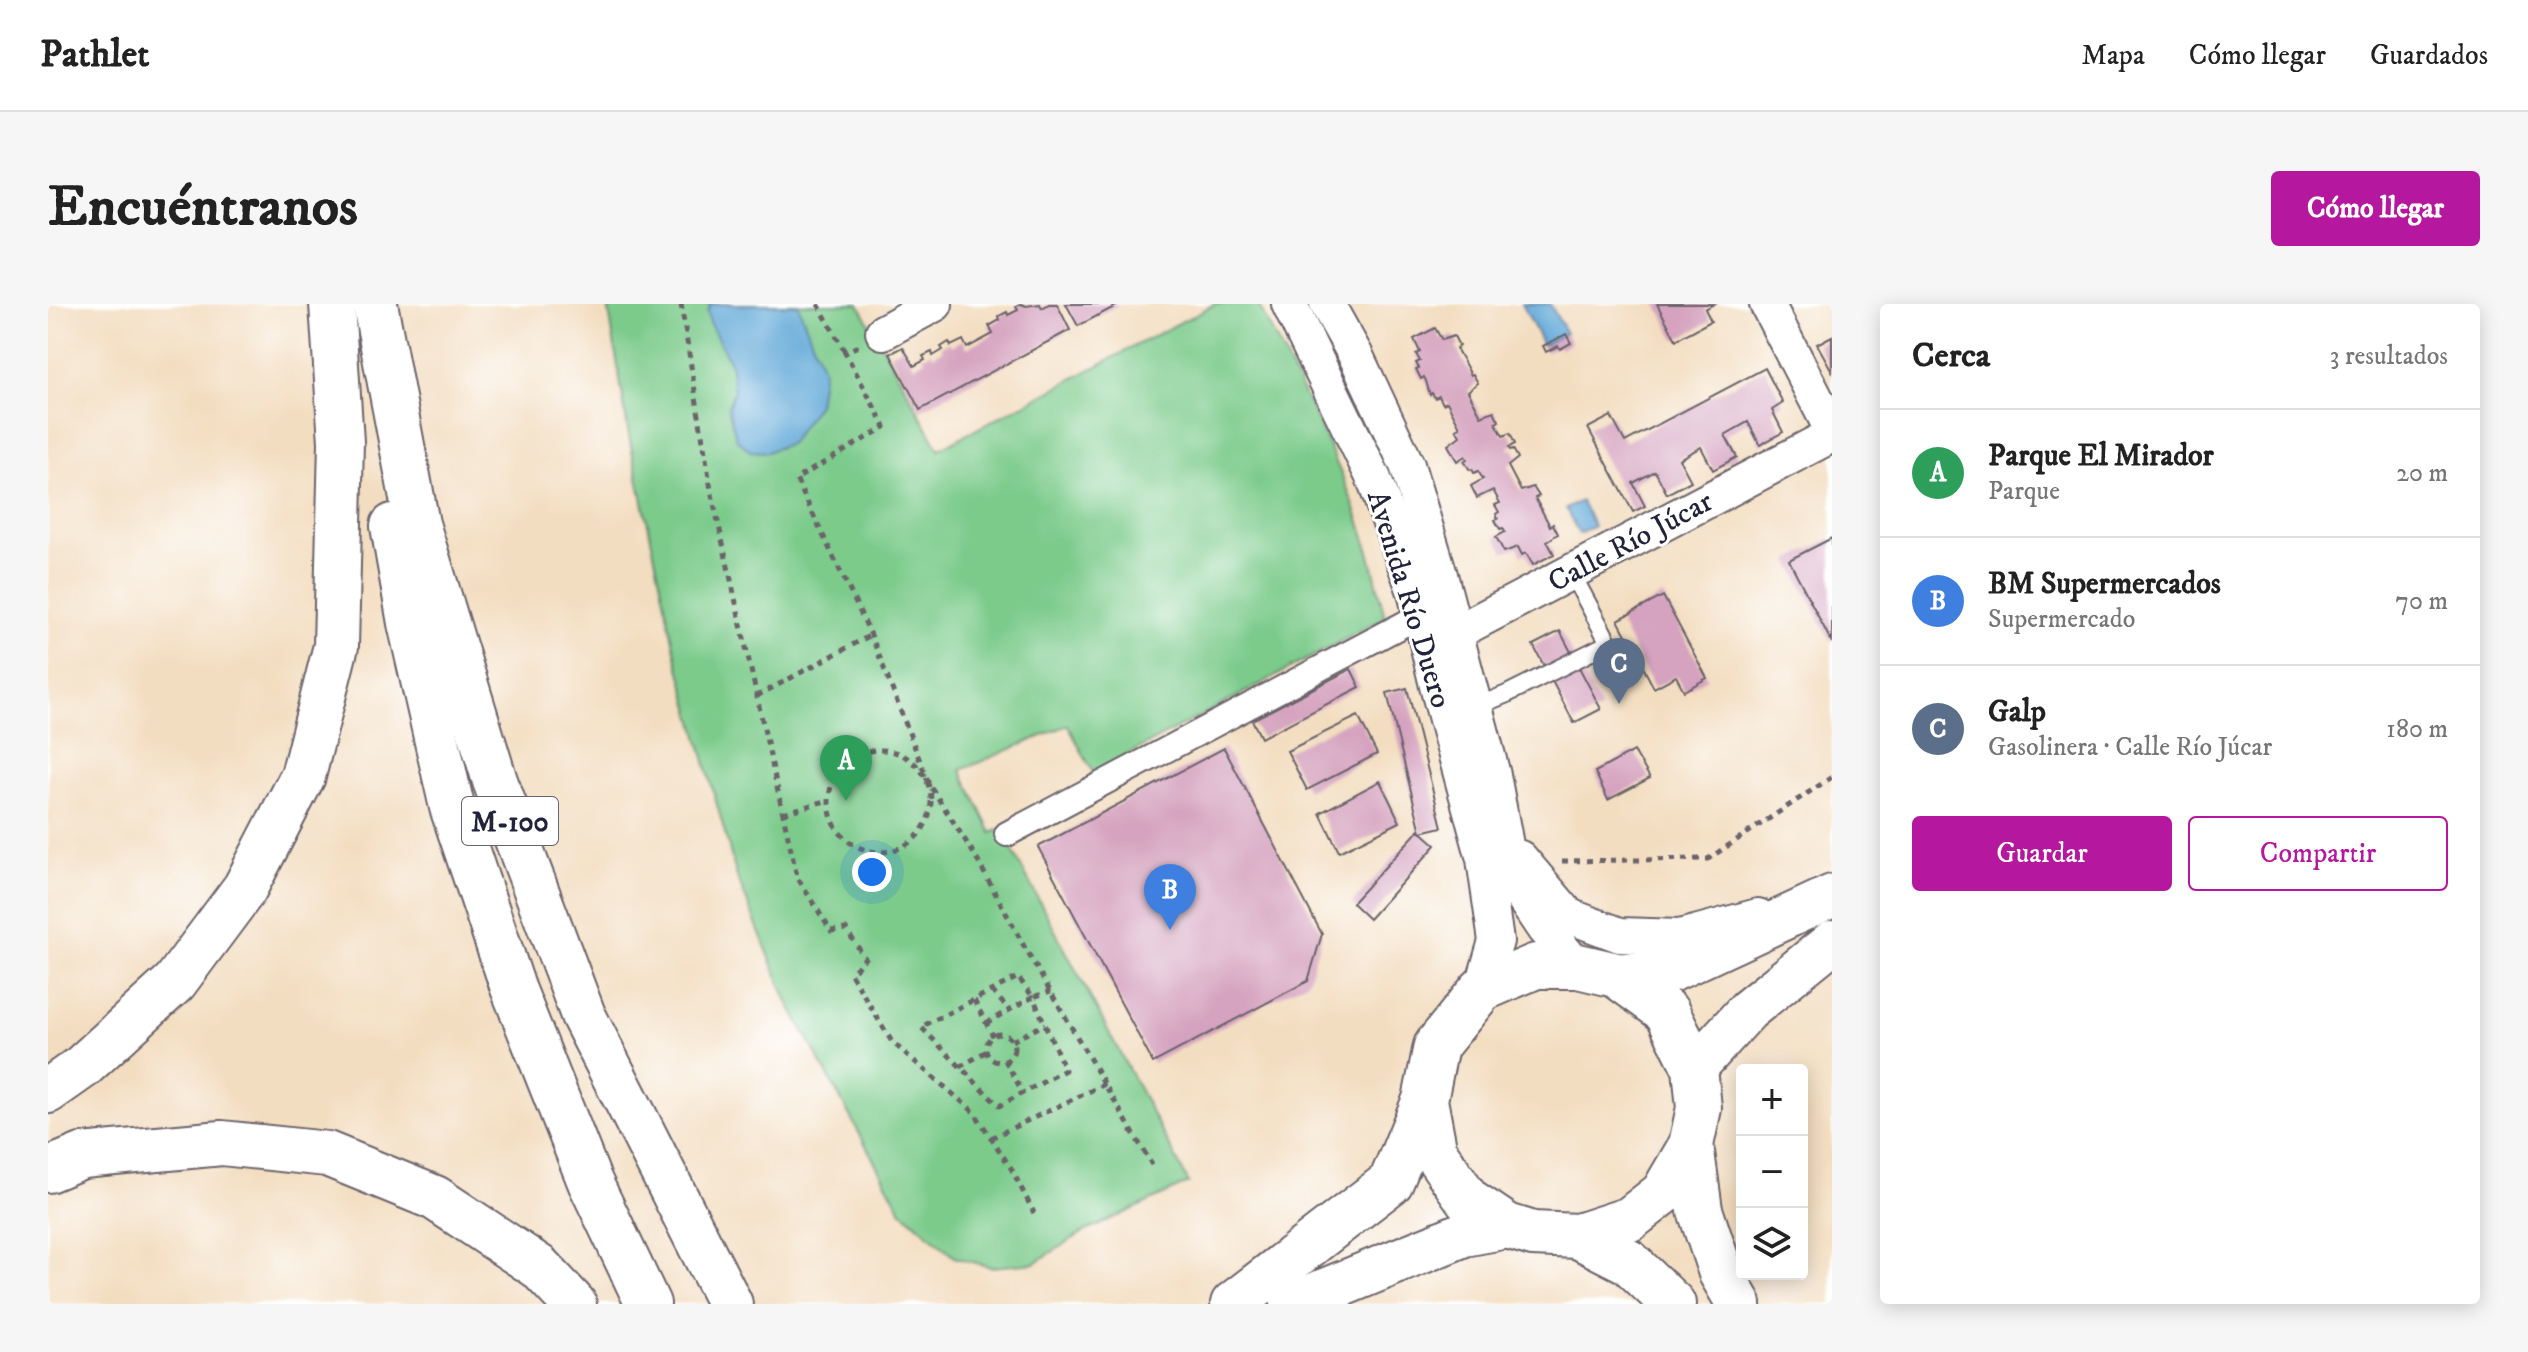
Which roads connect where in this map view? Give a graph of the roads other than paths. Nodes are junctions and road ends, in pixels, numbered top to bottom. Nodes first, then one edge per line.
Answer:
1 (332, 304) edge
2 (363, 304) edge
3 (375, 304) edge
4 (935, 304) edge
5 (1289, 304) edge
6 (1327, 304) edge
7 (1767, 304) edge
8 (883, 332) road end
9 (1832, 433) edge
10 (1571, 572) junction
11 (1435, 632) junction
12 (1475, 707) junction
13 (1503, 822) junction
14 (1007, 834) dead end
15 (1832, 897) edge
16 (1832, 942) edge
17 (1597, 970) junction
18 (1482, 989) junction
19 (1695, 1068) junction
20 (48, 1091) edge
21 (1425, 1100) junction
22 (1691, 1145) junction
23 (48, 1170) edge
24 (1507, 1226) junction
25 (1578, 1236) junction
26 (574, 1304) edge
27 (648, 1304) edge
28 (730, 1304) edge
29 (1233, 1304) edge
30 (1293, 1304) edge
31 (1673, 1304) edge
32 (1739, 1304) edge

1 - 20 main road
2 - 27 main road, M-100
3 - 28 main road, M-100
4 - 8 street
5 - 11 street, Avenida Río Duero
6 - 11 street, Avenida Río Duero
7 - 9 street
9 - 10 street, Calle Río Júcar
10 - 11 street, Calle Río Júcar
10 - 12 lane
11 - 12 street, Avenida Río Duero
11 - 14 street
11 - 18 street, Avenida Río Duero
12 - 13 street, Avenida Río Duero
13 - 15 street
13 - 17 street
15 - 17 street
16 - 19 street
17 - 18 main road
17 - 19 main road
18 - 21 main road
19 - 22 main road
21 - 24 main road
21 - 29 main road
22 - 25 main road
22 - 32 main road
23 - 26 main road
24 - 25 main road
24 - 30 main road
25 - 31 main road

